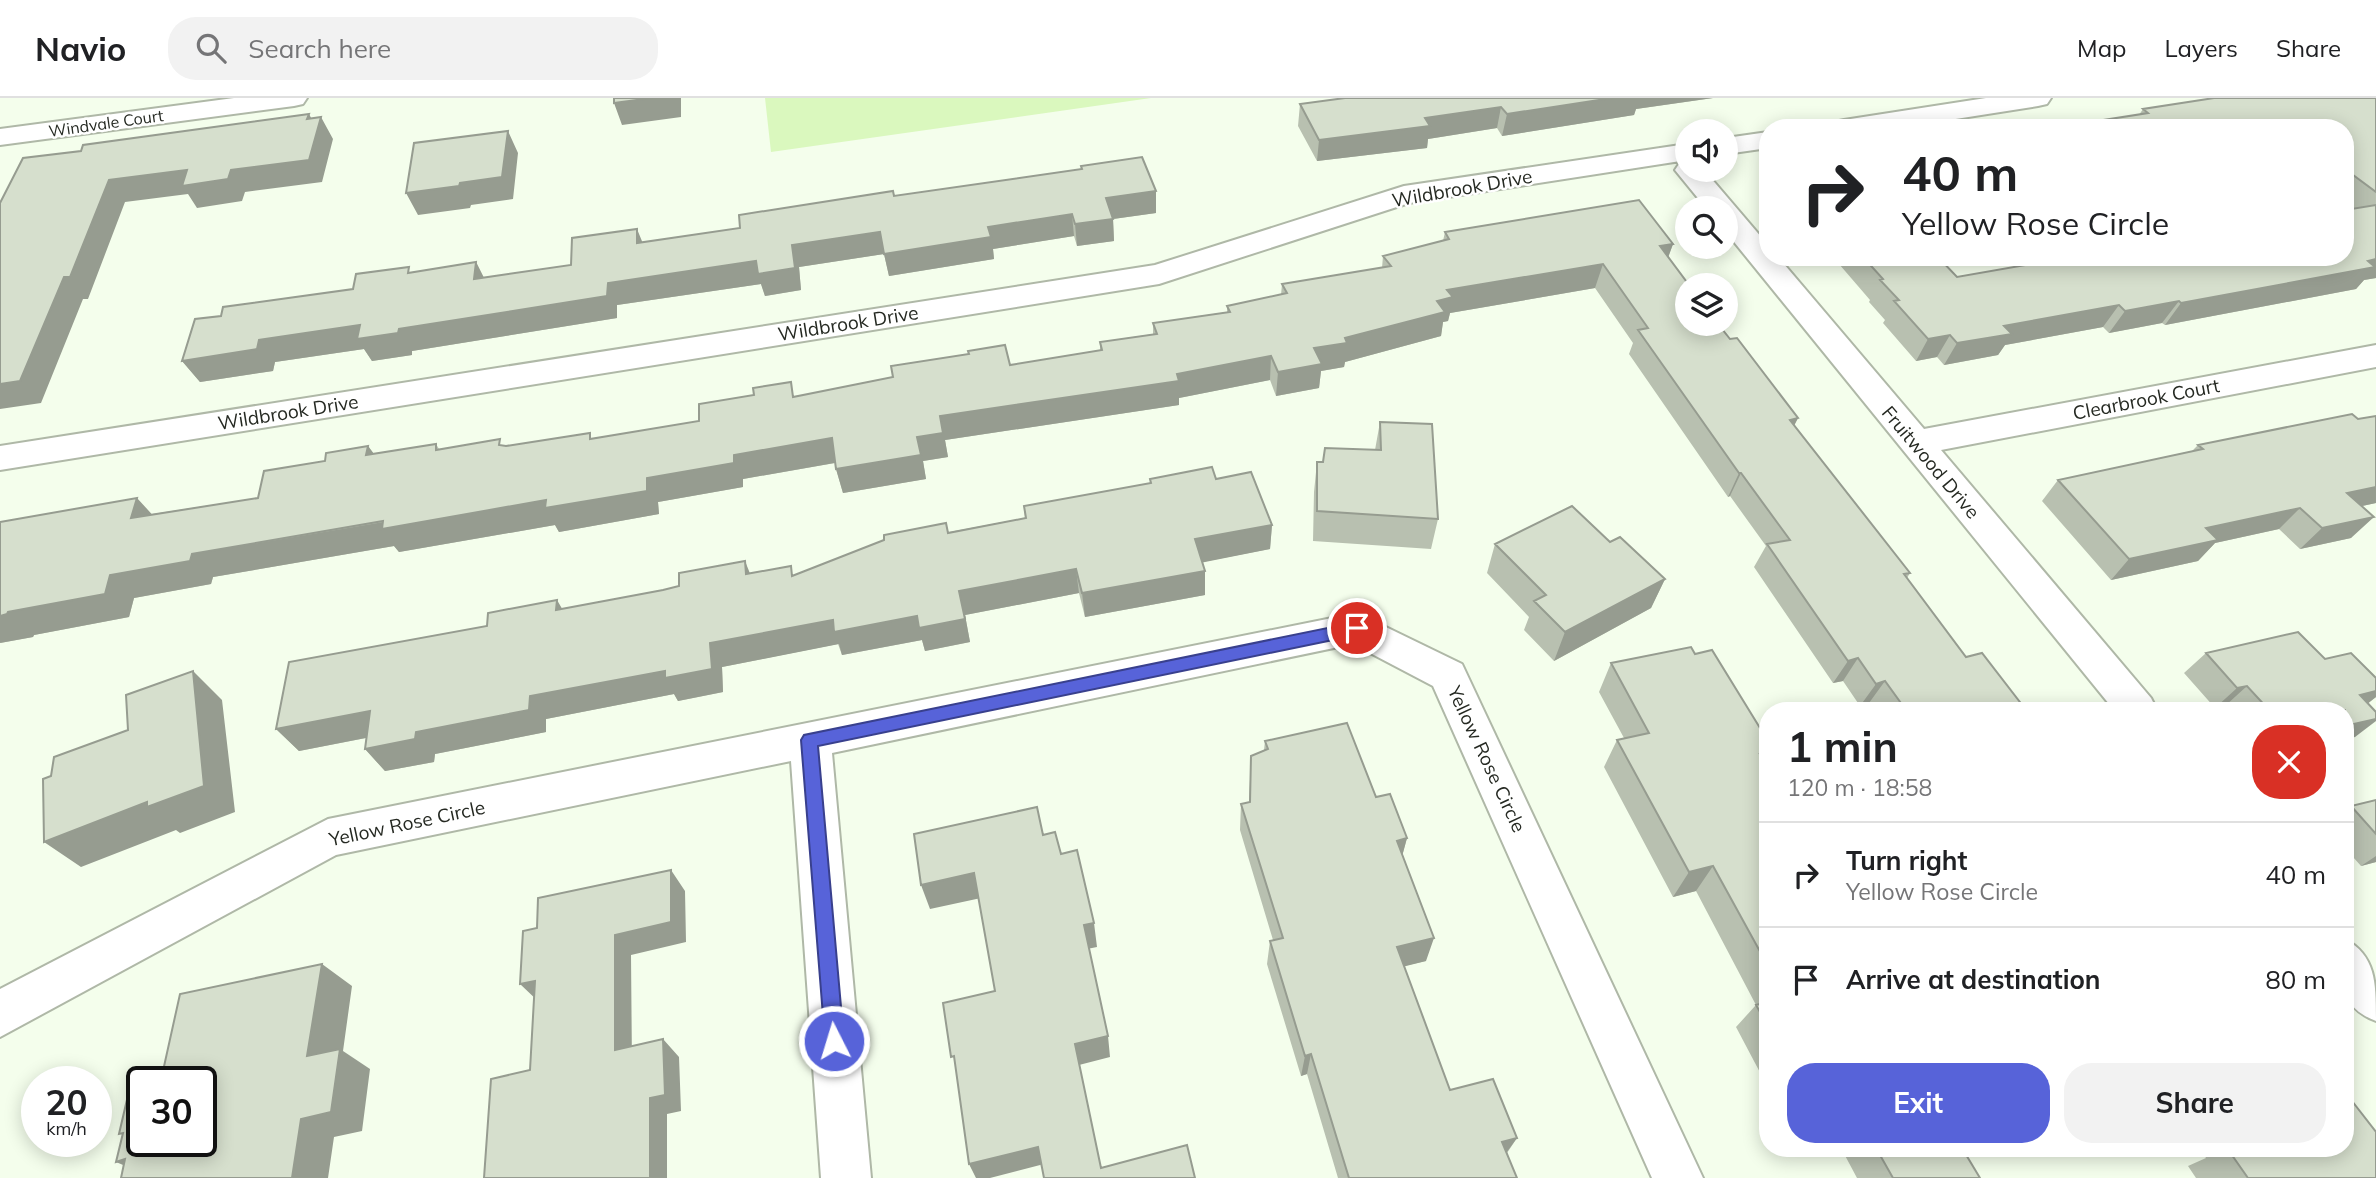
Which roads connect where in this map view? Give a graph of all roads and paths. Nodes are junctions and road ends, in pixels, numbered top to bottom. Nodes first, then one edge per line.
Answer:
1 (295, 98) edge
2 (2038, 98) edge
3 (1902, 119) edge
4 (0, 137) edge
5 (1759, 140) edge
6 (1738, 144) edge
7 (1675, 162) edge
8 (1701, 182) edge
9 (1712, 196) edge
10 (1738, 229) edge
11 (1759, 254) edge
12 (1769, 266) edge
13 (2376, 356) edge
14 (1915, 443) junction
15 (0, 458) edge
16 (2130, 702) edge
17 (810, 740) junction
18 (2354, 972) edge
19 (2376, 999) edge
20 (0, 1014) edge
21 (846, 1178) edge
22 (1678, 1178) edge

1 - 4 street, Windvale Court
2 - 3 street
5 - 6 street
7 - 15 street, Wildbrook Drive
8 - 9 street
10 - 11 street, Fruitwood Drive
12 - 14 street, Fruitwood Drive
13 - 14 street, Clearbrook Court
14 - 16 street, Fruitwood Drive
17 - 20 street, Yellow Rose Circle
17 - 21 street
17 - 22 street, Yellow Rose Circle
18 - 19 street

